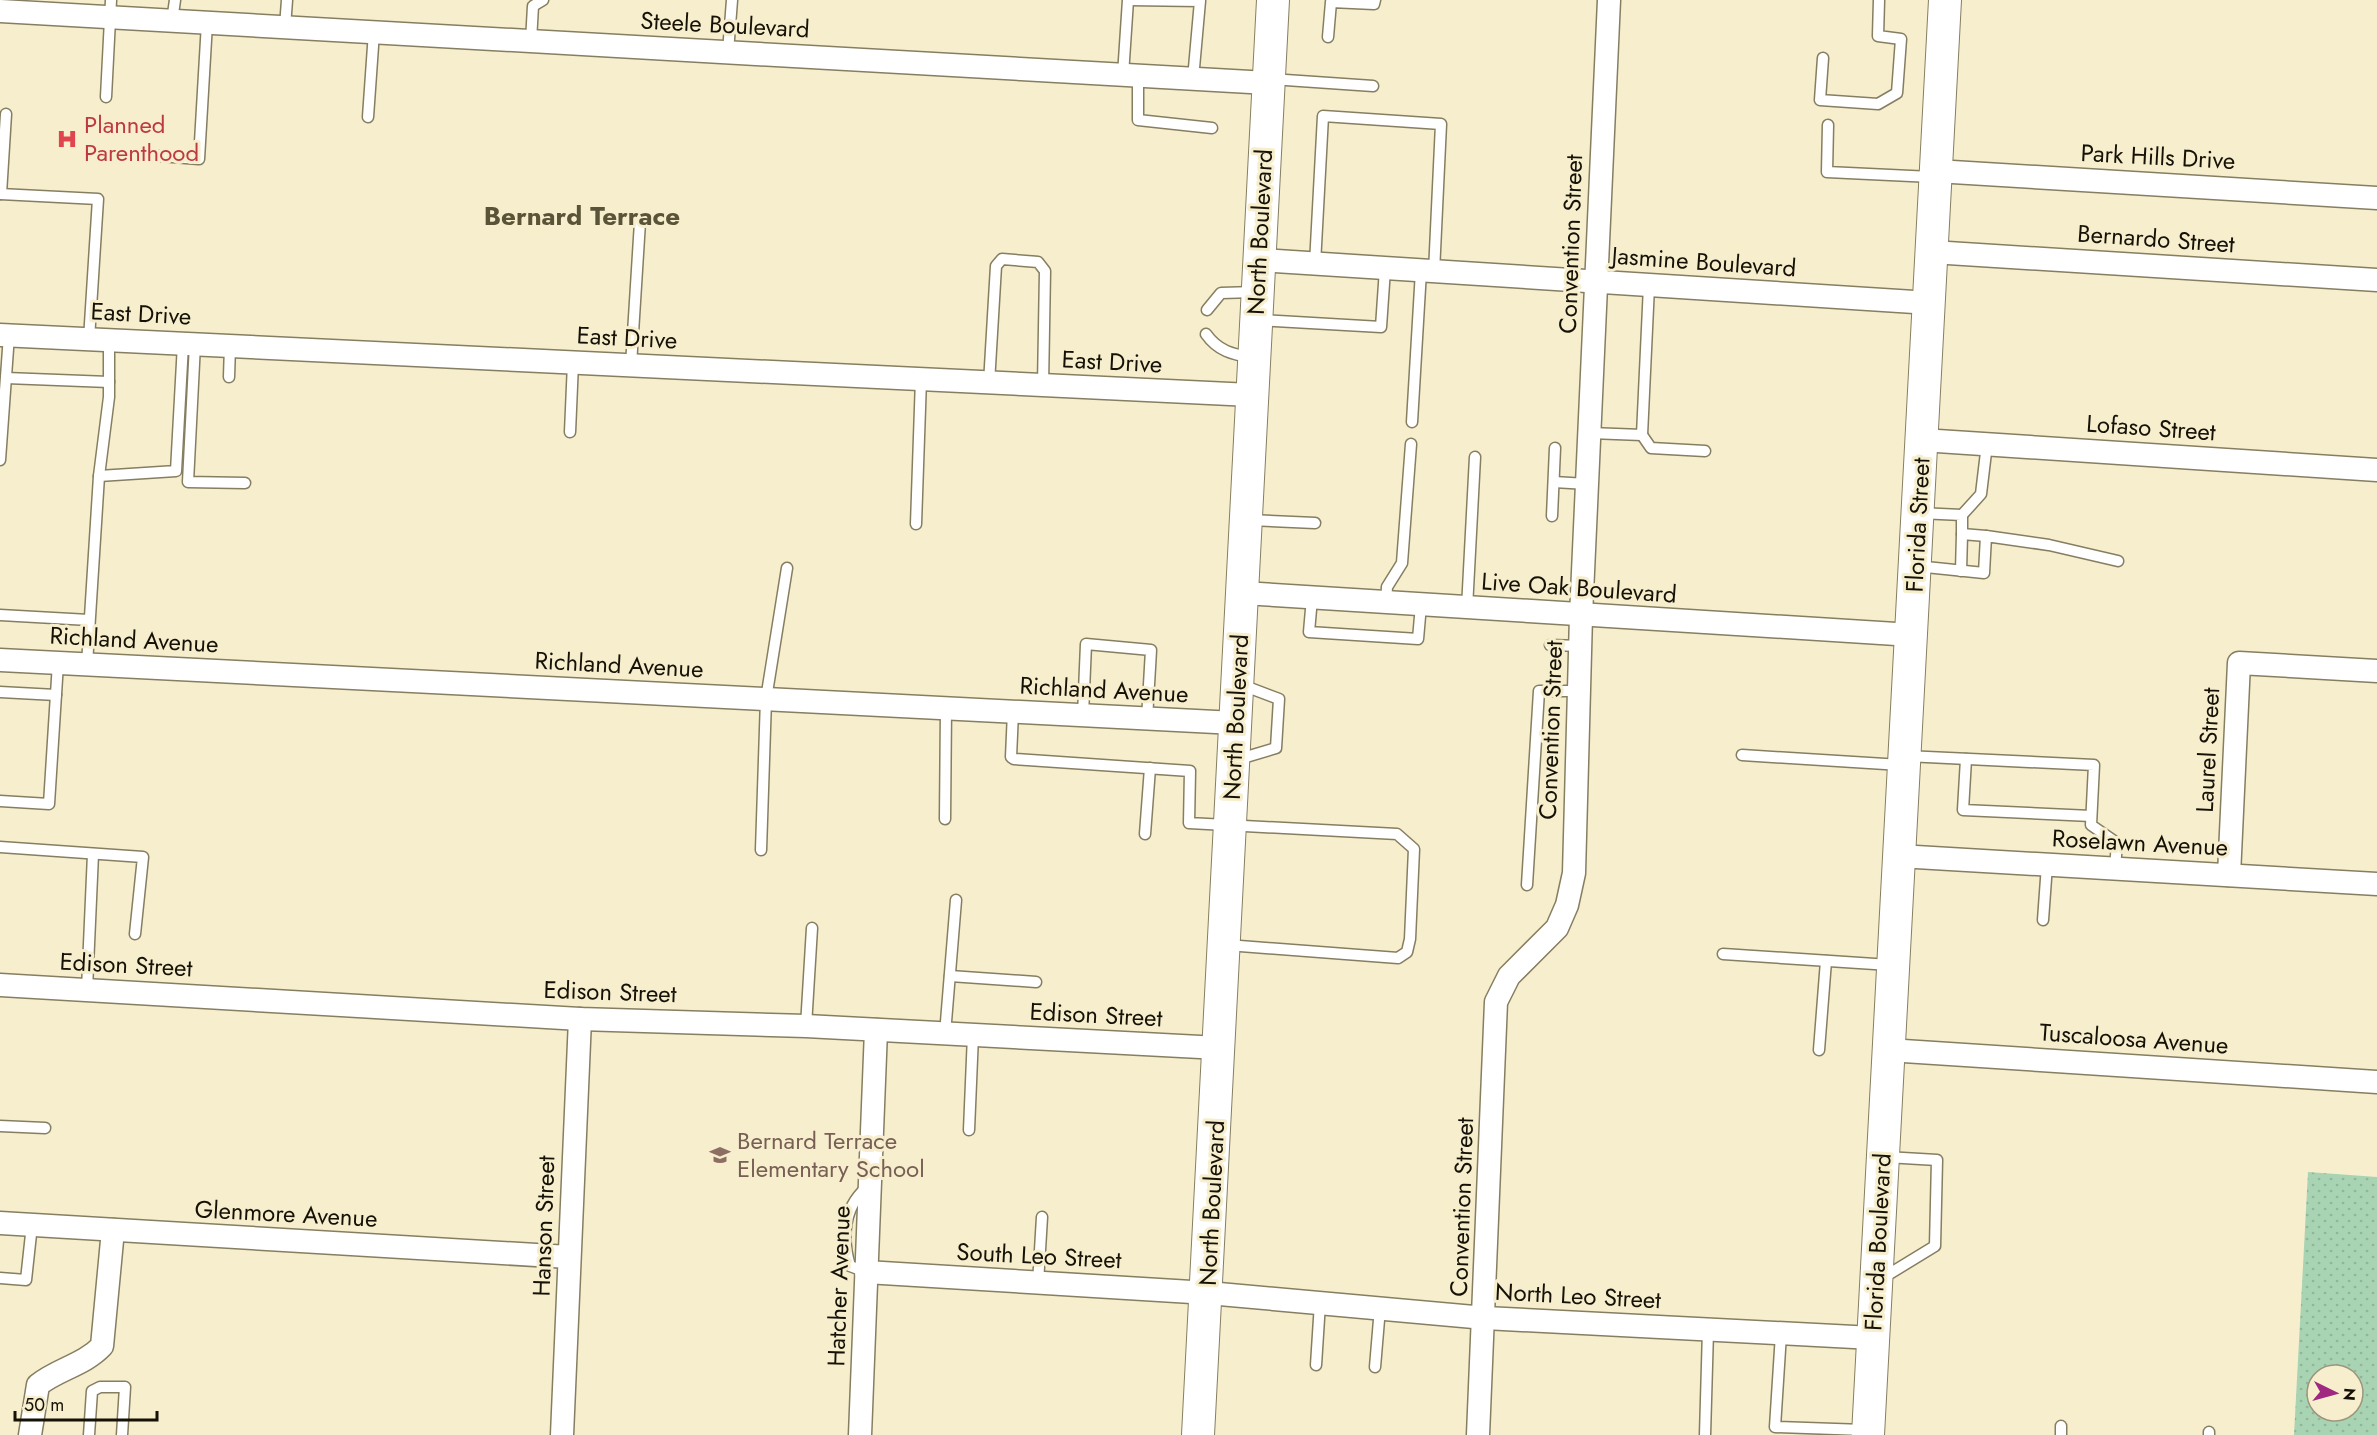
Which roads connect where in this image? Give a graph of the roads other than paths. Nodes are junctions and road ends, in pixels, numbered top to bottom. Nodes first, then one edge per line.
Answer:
1 (287, 0) edge
2 (543, 0) edge
3 (732, 0) edge
4 (1128, 0) edge
5 (1273, 0) edge
6 (1374, 0) edge
7 (1609, 0) edge
8 (1879, 0) edge
9 (1945, 0) edge
10 (111, 9) edge
11 (174, 10) edge
12 (0, 11) edge
13 (207, 23) junction
14 (285, 27) junction
15 (374, 32) junction
16 (1328, 37) dead end
17 (531, 41) junction
18 (728, 52) junction
19 (1823, 58) dead end
20 (1131, 75) junction
21 (1193, 79) junction
22 (1268, 81) junction
23 (1373, 86) dead end
24 (106, 97) dead end
25 (6, 114) dead end
26 (368, 117) dead end
27 (1828, 125) dead end
28 (1212, 128) dead end
29 (146, 155) dead end
30 (1936, 174) junction
31 (1, 194) edge
32 (2377, 198) edge
33 (640, 222) dead end
34 (1932, 252) junction
35 (1260, 260) junction
36 (1315, 264) junction
37 (1385, 268) junction
38 (1428, 272) junction
39 (2377, 280) edge
40 (1596, 283) junction
41 (1649, 286) junction
42 (1930, 303) junction
43 (1257, 306) junction
44 (1207, 310) dead end
45 (1206, 334) dead end
46 (5, 335) edge
47 (99, 339) junction
48 (189, 344) junction
49 (230, 346) junction
50 (1253, 358) junction
51 (573, 363) junction
52 (632, 365) junction
53 (229, 377) dead end
54 (6, 378) junction
55 (921, 379) junction
56 (109, 382) junction
57 (989, 383) junction
58 (1043, 385) junction
59 (1251, 395) junction
60 (1413, 422) dead end
61 (570, 432) dead end
62 (1590, 433) junction
63 (1642, 435) junction
64 (1922, 440) junction
65 (1411, 444) dead end
66 (1987, 444) junction
67 (1555, 448) dead end
68 (1705, 451) dead end
69 (1475, 457) dead end
70 (0, 460) edge
71 (2377, 470) edge
72 (99, 476) junction
73 (1554, 482) junction
74 (245, 483) dead end
75 (1587, 484) junction
76 (1919, 513) junction
77 (1962, 515) junction
78 (1552, 516) dead end
79 (1246, 520) junction
80 (916, 524) dead end
81 (1315, 524) dead end
82 (1962, 534) junction
83 (1986, 536) junction
84 (2118, 561) dead end
85 (1916, 566) junction
86 (787, 568) dead end
87 (1961, 571) junction
88 (1243, 593) junction
89 (1312, 598) junction
90 (1386, 603) junction
91 (1421, 605) junction
92 (1467, 608) junction
93 (0, 615) edge
94 (1581, 616) junction
95 (89, 620) junction
96 (1912, 635) junction
97 (1550, 645) dead end
98 (1581, 646) junction
99 (0, 660) edge
100 (58, 663) junction
101 (87, 664) junction
102 (2377, 671) edge
103 (1238, 683) junction
104 (1579, 691) junction
105 (0, 692) edge
106 (56, 695) junction
107 (766, 699) junction
108 (946, 708) junction
109 (1013, 712) junction
110 (1083, 715) junction
111 (1147, 719) junction
112 (1235, 723) junction
113 (1742, 755) dead end
114 (1966, 759) junction
115 (1905, 760) junction
116 (1233, 761) junction
117 (1150, 768) junction
118 (0, 801) edge
119 (2091, 816) junction
120 (945, 819) dead end
121 (1230, 826) junction
122 (1145, 834) dead end
123 (0, 847) edge
124 (761, 850) dead end
125 (93, 854) junction
126 (1899, 856) junction
127 (2047, 865) junction
128 (2115, 868) junction
129 (2229, 875) junction
130 (1527, 885) dead end
131 (2377, 885) edge
132 (956, 900) dead end
133 (2043, 920) dead end
134 (812, 928) dead end
135 (135, 934) dead end
136 (1224, 945) junction
137 (1723, 954) dead end
138 (1826, 961) junction
139 (1893, 965) junction
140 (950, 976) junction
141 (1036, 982) dead end
142 (0, 985) edge
143 (87, 989) junction
144 (580, 1019) junction
145 (807, 1026) junction
146 (876, 1030) junction
147 (945, 1034) junction
148 (973, 1035) junction
149 (1219, 1048) junction
150 (1819, 1050) dead end
151 (1888, 1050) junction
152 (2377, 1082) edge
153 (0, 1125) edge
154 (45, 1128) dead end
155 (969, 1130) dead end
156 (1882, 1157) junction
157 (1042, 1217) dead end
158 (0, 1223) edge
159 (32, 1225) junction
160 (113, 1230) junction
161 (569, 1257) junction
162 (866, 1272) junction
163 (0, 1278) edge
164 (1876, 1282) junction
165 (1038, 1283) junction
166 (1208, 1293) junction
167 (1320, 1303) junction
168 (1380, 1308) junction
169 (1485, 1318) junction
170 (1708, 1330) junction
171 (1781, 1334) junction
172 (1873, 1338) junction
173 (1316, 1365) dead end
174 (1375, 1367) dead end
175 (1790, 1431) edge
176 (1868, 1433) edge
177 (30, 1435) edge
178 (89, 1435) edge
179 (122, 1435) edge
180 (562, 1435) edge
181 (860, 1435) edge
182 (1198, 1435) edge
183 (1478, 1435) edge
184 (1705, 1435) edge

1 - 14 lane
2 - 17 lane
3 - 18 lane
4 - 20 lane
4 - 21 lane
5 - 22 main road, North Boulevard
6 - 16 lane
7 - 40 street, Convention Street
8 - 19 lane
9 - 30 main road, Florida Street
10 - 11 street, Steele Boulevard
10 - 12 street, Steele Boulevard
10 - 24 lane
11 - 13 street, Steele Boulevard
13 - 14 street, Steele Boulevard
13 - 29 lane
14 - 15 street, Steele Boulevard
15 - 17 street, Steele Boulevard
15 - 26 lane
17 - 18 street, Steele Boulevard
18 - 20 street, Steele Boulevard
20 - 21 street, Steele Boulevard
20 - 28 lane
21 - 22 street, Steele Boulevard
22 - 23 lane
22 - 35 main road, North Boulevard
25 - 31 lane
27 - 30 lane
30 - 32 street, Park Hills Drive
30 - 34 main road, Florida Street
31 - 47 lane
33 - 52 lane
34 - 39 street, Bernardo Street
34 - 42 main road, Florida Street
35 - 36 street, Jasmine Boulevard
35 - 43 main road, North Boulevard
36 - 37 street, Jasmine Boulevard
36 - 38 lane
37 - 38 street, Jasmine Boulevard
37 - 43 lane
38 - 40 street, Jasmine Boulevard
38 - 60 lane
40 - 41 street, Jasmine Boulevard
40 - 62 street, Convention Street
41 - 42 street, Jasmine Boulevard
41 - 63 lane
42 - 64 main road, Florida Street
43 - 44 lane
43 - 50 main road, North Boulevard
45 - 50 lane
46 - 47 street, East Drive
46 - 54 lane
47 - 48 street, East Drive
47 - 56 lane
48 - 49 street, East Drive
48 - 72 lane
48 - 74 lane
49 - 51 street, East Drive
49 - 53 lane
50 - 59 main road, North Boulevard
51 - 52 street, East Drive
51 - 61 lane
52 - 55 street, East Drive
54 - 56 lane
54 - 70 lane
55 - 57 street, East Drive
55 - 80 lane
56 - 72 lane
57 - 58 street, East Drive
57 - 58 lane
58 - 59 street, East Drive
59 - 79 main road, North Boulevard
62 - 63 lane
62 - 75 street, Convention Street
63 - 68 lane
64 - 66 street, Lofaso Street
64 - 76 main road, Florida Street
65 - 90 lane
66 - 71 street, Lofaso Street
66 - 77 lane
67 - 73 lane
69 - 92 lane
72 - 95 lane
73 - 75 lane
73 - 78 lane
75 - 94 street, Convention Street
76 - 77 lane
76 - 85 main road, Florida Street
77 - 82 lane
79 - 81 lane
79 - 88 main road, North Boulevard
82 - 83 lane
82 - 87 lane
83 - 84 lane
83 - 87 lane
85 - 87 lane
85 - 96 main road, Florida Street
86 - 107 lane
88 - 89 street, Live Oak Boulevard
88 - 103 main road, North Boulevard
89 - 90 street, Live Oak Boulevard
89 - 91 lane
90 - 91 street, Live Oak Boulevard
91 - 92 street, Live Oak Boulevard
92 - 94 street, Live Oak Boulevard
93 - 95 lane
94 - 96 street, Live Oak Boulevard
94 - 98 street, Convention Street
95 - 101 lane
96 - 115 main road, Florida Street
97 - 98 lane
98 - 104 street, Convention Street
99 - 100 street, Richland Avenue
100 - 101 street, Richland Avenue
100 - 106 lane
101 - 107 street, Richland Avenue
102 - 129 street, Laurel Street
103 - 112 main road, North Boulevard
103 - 116 lane
104 - 130 lane
104 - 169 street, Convention Street
105 - 106 lane
106 - 118 lane
107 - 108 street, Richland Avenue
107 - 124 lane
108 - 109 street, Richland Avenue
108 - 120 lane
109 - 110 street, Richland Avenue
109 - 117 lane
110 - 111 street, Richland Avenue
110 - 111 lane
111 - 112 street, Richland Avenue
112 - 116 main road, North Boulevard
113 - 115 lane
114 - 115 lane
114 - 119 lane
114 - 119 lane
115 - 126 main road, Florida Street
116 - 121 main road, North Boulevard
117 - 121 lane
117 - 122 lane
119 - 128 lane
121 - 136 main road, North Boulevard
121 - 136 lane
123 - 125 lane
125 - 135 lane
125 - 143 lane
126 - 127 street, Roselawn Avenue
126 - 139 main road, Florida Street
127 - 128 street, Roselawn Avenue
127 - 133 lane
128 - 129 street, Roselawn Avenue
129 - 131 street, Roselawn Avenue
132 - 140 lane
134 - 145 lane
136 - 149 main road, North Boulevard
137 - 138 lane
138 - 139 lane
138 - 150 lane
139 - 151 main road, Florida Street
140 - 141 lane
140 - 147 lane
142 - 143 street, Edison Street
143 - 144 street, Edison Street
144 - 145 street, Edison Street
144 - 161 street, Hanson Street
145 - 146 street, Edison Street
146 - 147 street, Edison Street
146 - 162 street, Hatcher Avenue
147 - 148 street, Edison Street
148 - 149 street, Edison Street
148 - 155 lane
149 - 166 main road, North Boulevard
151 - 152 street, Tuscaloosa Avenue
151 - 156 main road, Florida Boulevard
153 - 154 lane
156 - 164 main road, Florida Boulevard
156 - 164 lane
157 - 165 lane
158 - 159 street, Glenmore Avenue
159 - 160 street, Glenmore Avenue
159 - 163 lane
160 - 161 street, Glenmore Avenue
160 - 177 street
161 - 180 street, Hanson Street
162 - 165 street, South Leo Street
162 - 181 street, Hatcher Avenue
164 - 172 main road, Florida Boulevard
165 - 166 street, South Leo Street
166 - 167 street, North Leo Street
166 - 182 main road, North Boulevard
167 - 168 street, North Leo Street
167 - 173 lane
168 - 169 street, North Leo Street
168 - 174 lane
169 - 170 street, North Leo Street
169 - 183 street, Convention Street
170 - 171 street, North Leo Street
170 - 184 lane
171 - 172 street, North Leo Street
171 - 175 lane
172 - 176 main road, Florida Boulevard
175 - 176 lane
178 - 179 lane

